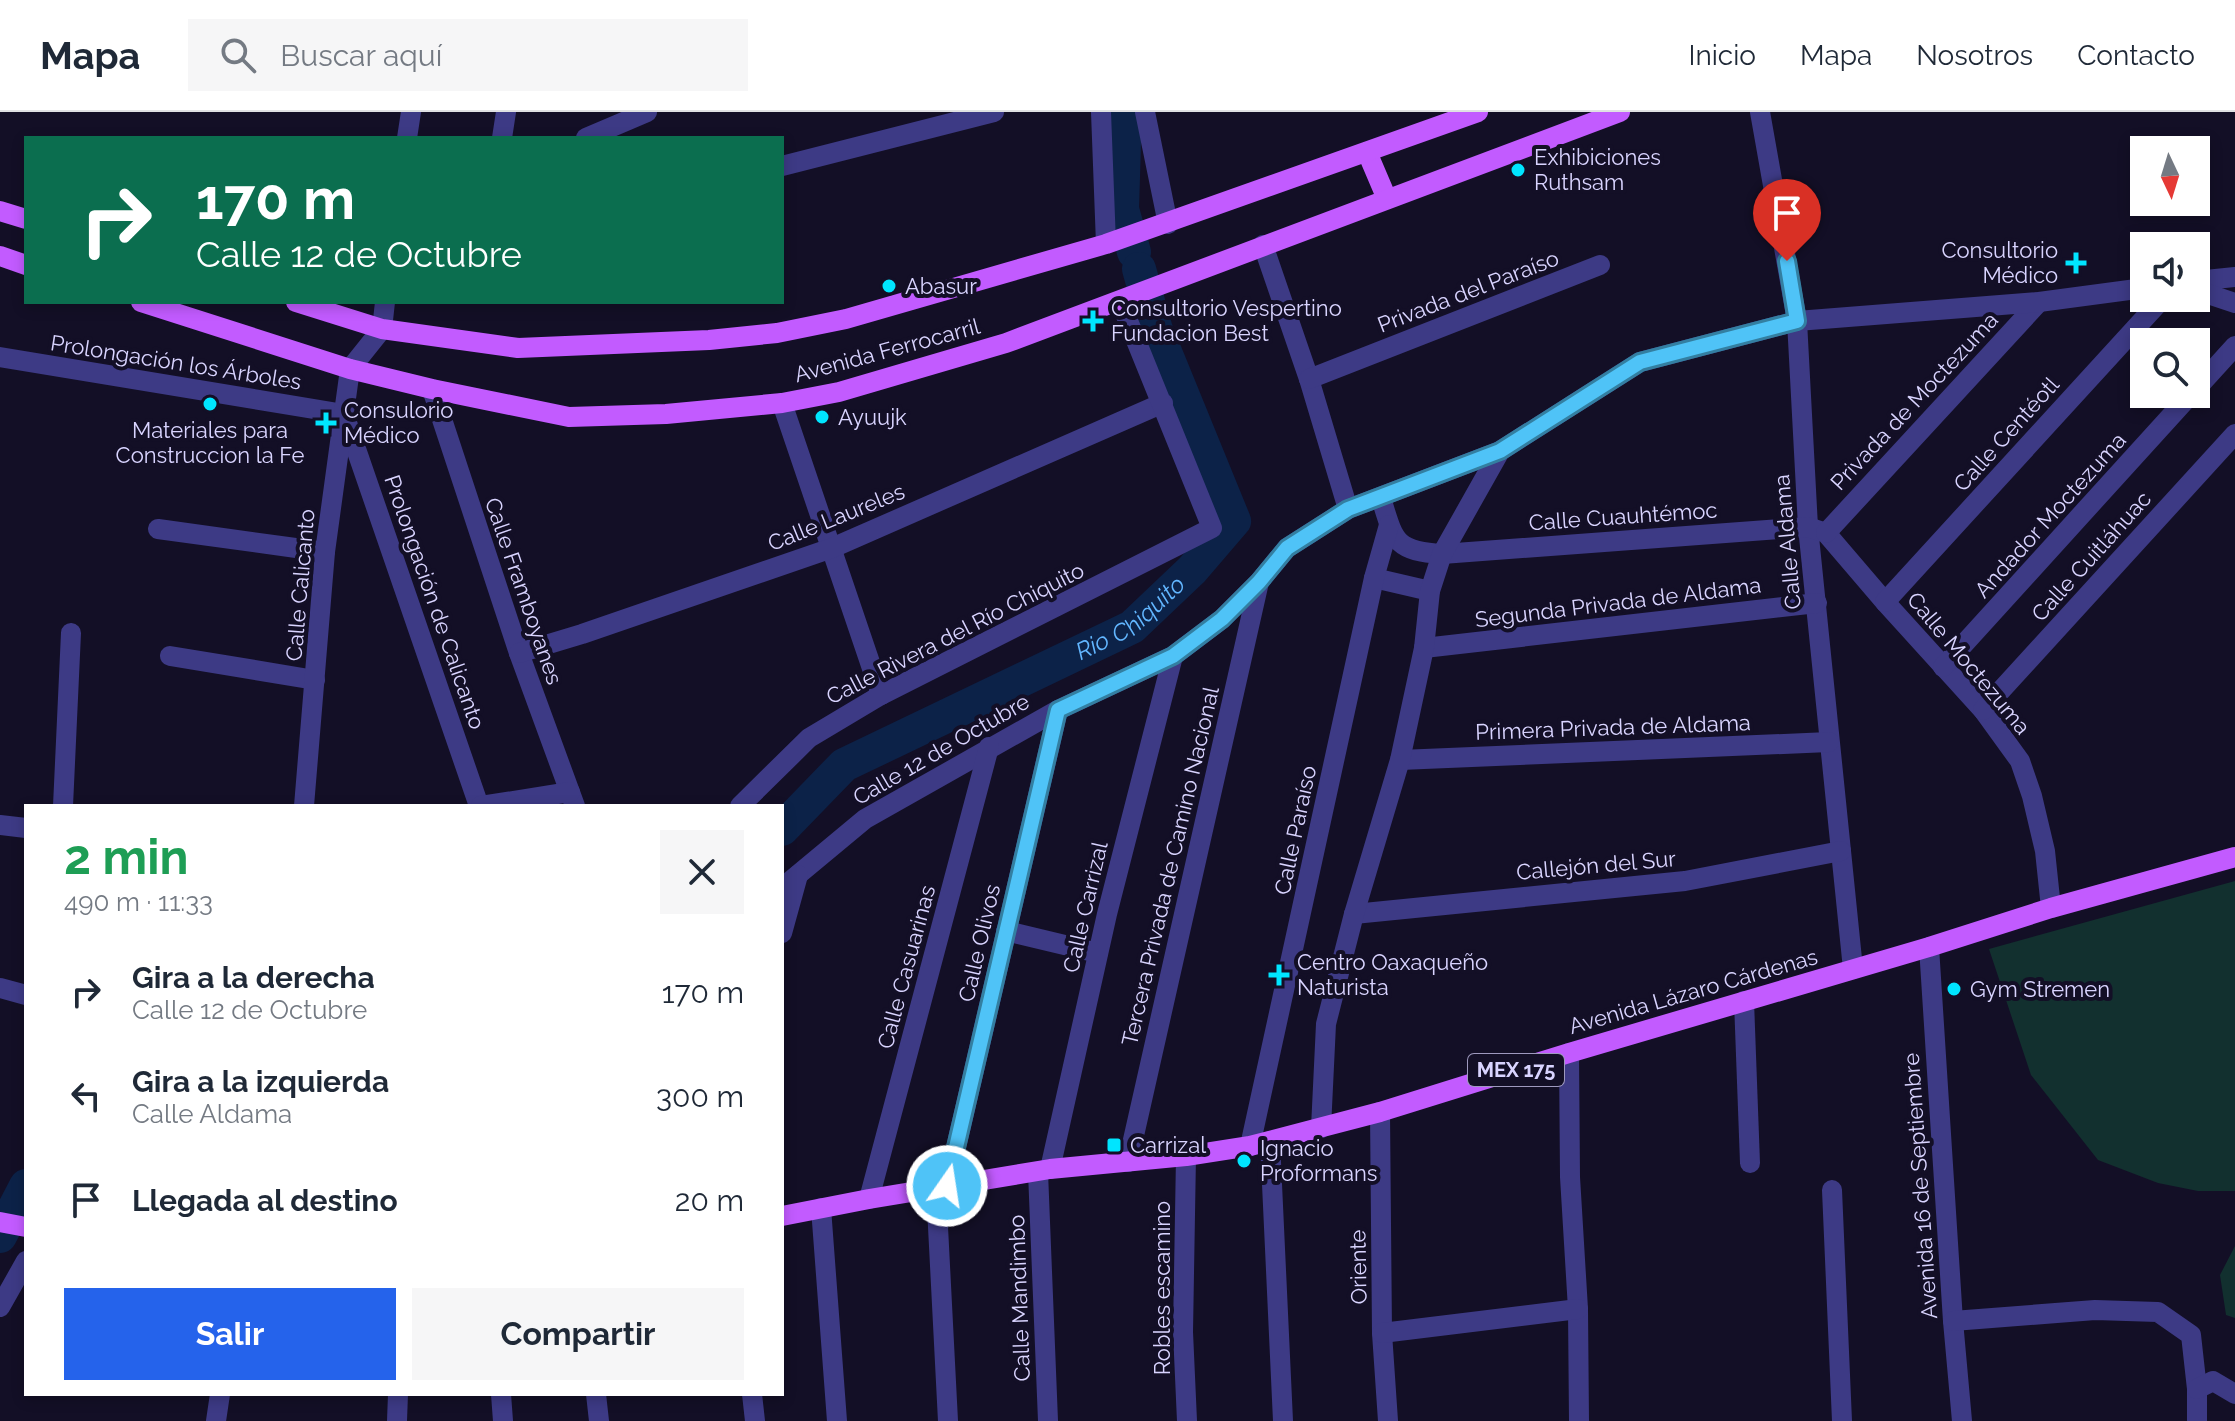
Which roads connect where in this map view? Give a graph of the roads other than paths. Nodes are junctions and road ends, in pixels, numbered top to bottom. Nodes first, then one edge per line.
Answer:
1 (411, 112) edge
2 (506, 112) edge
3 (647, 112) edge
4 (994, 112) edge
5 (1101, 112) edge
6 (1145, 112) edge
7 (1620, 112) edge
8 (1760, 112) edge
9 (1468, 114) edge
10 (407, 136) edge
11 (502, 136) edge
12 (591, 136) edge
13 (1367, 152) junction
14 (784, 165) edge
15 (1387, 199) junction
16 (0, 211) edge
17 (24, 218) edge
18 (1161, 226) junction
19 (1112, 242) junction
20 (1263, 245) junction
21 (0, 256) edge
22 (24, 264) edge
23 (1600, 265) dead end
24 (2235, 277) edge
25 (2210, 280) edge
26 (2130, 290) edge
27 (2210, 295) edge
28 (1126, 298) junction
29 (2039, 302) junction
30 (2235, 303) edge
31 (147, 304) edge
32 (302, 304) edge
33 (385, 304) edge
34 (2150, 312) edge
35 (1797, 321) junction
36 (382, 329) junction
37 (2235, 346) edge
38 (0, 357) edge
39 (350, 369) junction
40 (2210, 374) edge
41 (1309, 379) junction
42 (432, 389) junction
43 (782, 403) junction
44 (1163, 403) junction
45 (2178, 408) edge
46 (344, 414) junction
47 (2235, 434) edge
48 (1500, 451) junction
49 (1381, 498) junction
50 (1348, 509) junction
51 (1389, 525) junction
52 (158, 529) dead end
53 (1817, 530) junction
54 (832, 548) junction
55 (325, 552) junction
56 (1442, 554) junction
57 (1374, 578) junction
58 (1259, 582) junction
59 (1430, 591) junction
60 (1885, 602) junction
61 (1817, 603) junction
62 (71, 633) dead end
63 (1424, 648) junction
64 (519, 653) junction
65 (170, 656) dead end
66 (1173, 656) junction
67 (1943, 667) junction
68 (315, 680) junction
69 (881, 695) junction
70 (1058, 710) junction
71 (1983, 710) junction
72 (1829, 742) junction
73 (989, 747) junction
74 (1400, 760) junction
75 (573, 799) edge
76 (63, 804) edge
77 (304, 804) edge
78 (479, 804) edge
79 (507, 804) edge
80 (742, 804) edge
81 (0, 825) edge
82 (24, 828) edge
83 (1841, 851) junction
84 (2235, 857) edge
85 (798, 874) junction
86 (784, 886) edge
87 (2051, 908) junction
88 (1354, 914) junction
89 (784, 926) edge
90 (1006, 931) junction
91 (1929, 947) junction
92 (1098, 953) junction
93 (1853, 969) junction
94 (0, 988) edge
95 (24, 994) edge
96 (1744, 1001) junction
97 (1569, 1053) junction
98 (1380, 1112) junction
99 (1321, 1128) junction
100 (1260, 1144) junction
101 (1186, 1156) junction
102 (1128, 1162) junction
103 (1750, 1163) dead end
104 (1044, 1171) junction
105 (941, 1187) junction
106 (1832, 1190) dead end
107 (869, 1199) junction
108 (821, 1208) junction
109 (784, 1216) edge
110 (0, 1222) edge
111 (24, 1227) edge
112 (24, 1265) edge
113 (0, 1307) edge
114 (1578, 1309) junction
115 (1953, 1321) junction
116 (1382, 1333) junction
117 (2197, 1389) junction
118 (2235, 1394) edge
119 (220, 1396) edge
120 (398, 1396) edge
121 (501, 1396) edge
122 (596, 1396) edge
123 (752, 1396) edge
124 (216, 1421) edge
125 (397, 1421) edge
126 (503, 1421) edge
127 (599, 1421) edge
128 (755, 1421) edge
129 (837, 1421) edge
130 (948, 1421) edge
131 (1048, 1421) edge
132 (1187, 1421) edge
133 (1283, 1421) edge
134 (1388, 1421) edge
135 (1579, 1421) edge
136 (1842, 1421) edge
137 (1962, 1421) edge
138 (2197, 1421) edge

1 - 10 street
2 - 11 street
3 - 12 street
4 - 14 street
5 - 19 street
6 - 18 street
7 - 15 main road, Avenida Ferrocarril
8 - 35 street, Calle Aldama
9 - 13 main road, Avenida Ferrocarril
13 - 15 main road
13 - 18 main road, Avenida Ferrocarril
15 - 20 main road, Avenida Ferrocarril
16 - 17 main road
18 - 19 main road, Avenida Ferrocarril
19 - 36 main road, Avenida Ferrocarril
20 - 28 main road, Avenida Ferrocarril
20 - 41 street
21 - 22 main road
23 - 41 street, Privada del Paraíso
24 - 25 street
26 - 29 street, Calle 12 de Octubre
27 - 30 street
28 - 43 main road, Avenida Ferrocarril
28 - 44 street
29 - 35 street, Calle 12 de Octubre
29 - 53 street, Privada de Moctezuma
31 - 39 main road, Avenida Ferrocarril
32 - 36 main road, Avenida Ferrocarril
33 - 36 street
34 - 60 street, Calle Centéotl
35 - 48 street, Calle 12 de Octubre
35 - 53 street, Calle Aldama
36 - 39 street
37 - 40 street
38 - 46 street, Prolongación los Árboles
39 - 42 main road, Avenida Ferrocarril
39 - 46 street, Calle Calicanto
41 - 50 street
42 - 43 main road, Avenida Ferrocarril
42 - 64 street, Calle Framboyanes
43 - 54 street
44 - 54 street, Calle Laureles
44 - 69 street, Calle Rivera del Río Chiquito
45 - 67 street, Andador Moctezuma
46 - 55 street, Calle Calicanto
46 - 78 street, Prolongación de Calicanto
47 - 71 street, Calle Cuitláhuac
48 - 49 street, Calle 12 de Octubre
48 - 56 street, Calle 12 de Octubre
49 - 50 street, Calle 12 de Octubre
49 - 51 street
50 - 58 street, Calle 12 de Octubre
51 - 56 street, Calle Cuauhtémoc
51 - 57 street, Calle Paraíso
52 - 55 street
53 - 56 street, Calle Cuauhtémoc
53 - 60 street, Calle Moctezuma
53 - 61 street, Calle Aldama
54 - 64 street, Calle Laureles
54 - 69 street
55 - 68 street, Calle Calicanto
56 - 59 street, Calle 12 de Octubre
57 - 59 street
57 - 100 street, Calle Paraíso
58 - 66 street, Calle 12 de Octubre
58 - 102 street, Tercera Privada de Camino Nacional
59 - 63 street, Calle 12 de Octubre
60 - 67 street, Calle Moctezuma
61 - 63 street, Segunda Privada de Aldama
61 - 72 street, Calle Aldama
62 - 76 street
63 - 74 street, Calle 12 de Octubre
64 - 75 street, Calle Framboyanes
65 - 68 street
66 - 70 street, Calle 12 de Octubre
66 - 92 street, Calle Carrizal
67 - 71 street, Calle Moctezuma
68 - 77 street, Calle Calicanto
69 - 80 street, Calle Rivera del Río Chiquito
70 - 73 street, Calle 12 de Octubre
70 - 90 street, Calle Olivos
71 - 87 street, Calle Moctezuma
72 - 74 street, Primera Privada de Aldama
72 - 83 street, Calle Aldama
73 - 85 street, Calle 12 de Octubre
73 - 107 street, Calle Casuarinas
74 - 88 street, Calle 12 de Octubre
75 - 79 street
81 - 82 street
83 - 88 street, Callejón del Sur
83 - 93 street, Calle Aldama
84 - 87 main road, Avenida Lázaro Cárdenas / MEX 175
85 - 86 street, Calle 12 de Octubre
85 - 89 street
87 - 91 main road, Avenida Lázaro Cárdenas / MEX 175
88 - 99 street, Calle 12 de Octubre
90 - 92 street
90 - 105 street, Calle Olivos
91 - 93 main road, Avenida Lázaro Cárdenas / MEX 175
91 - 115 street, Avenida 16 de Septiembre
92 - 104 street, Calle Carrizal
93 - 96 main road, Avenida Lázaro Cárdenas / MEX 175
94 - 95 street
96 - 97 main road, Avenida Lázaro Cárdenas / MEX 175
96 - 103 street
97 - 98 main road, Avenida Lázaro Cárdenas / MEX 175
97 - 114 street
98 - 99 main road, Avenida Lázaro Cárdenas / MEX 175
98 - 116 street, Oriente
99 - 100 main road, Avenida Lázaro Cárdenas / MEX 175
100 - 101 main road, Avenida Lázaro Cárdenas / MEX 175
100 - 133 street, Calle Paraíso
101 - 102 main road, Avenida Lázaro Cárdenas / MEX 175
101 - 132 street, Robles escamino
102 - 104 main road, Avenida Lázaro Cárdenas / MEX 175
104 - 105 main road, Avenida Lázaro Cárdenas / MEX 175
104 - 131 street, Calle Mandimbo
105 - 107 main road, Avenida Lázaro Cárdenas / MEX 175
105 - 130 street, Calle Olivos
106 - 136 street
107 - 108 main road, Avenida Lázaro Cárdenas / MEX 175
108 - 109 main road, Avenida Lázaro Cárdenas / MEX 175
108 - 129 street
110 - 111 main road
112 - 113 street
114 - 116 street
114 - 135 street
115 - 117 street
115 - 137 street, Avenida 16 de Septiembre
116 - 134 street, Oriente
117 - 118 street
117 - 138 street
119 - 124 street
120 - 125 street
121 - 126 street
122 - 127 street
123 - 128 street

